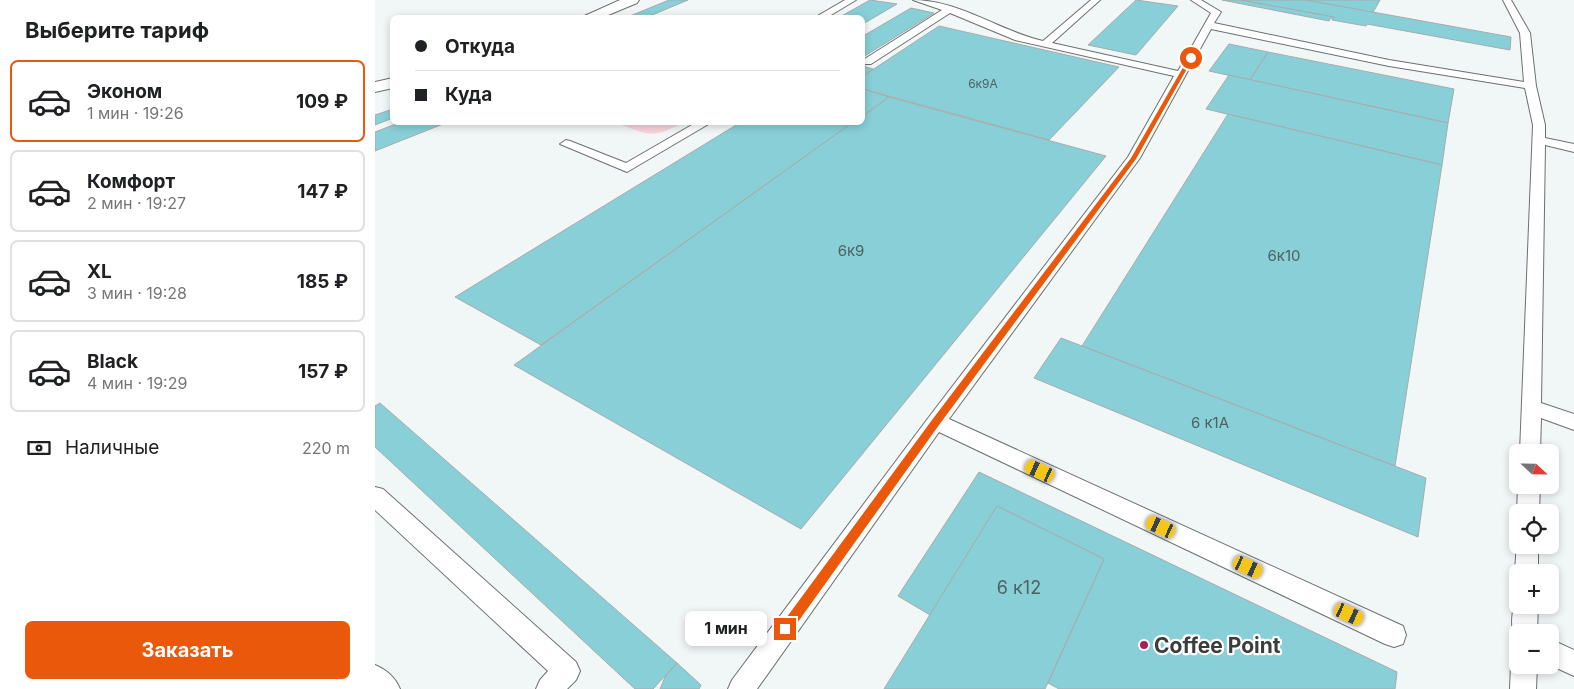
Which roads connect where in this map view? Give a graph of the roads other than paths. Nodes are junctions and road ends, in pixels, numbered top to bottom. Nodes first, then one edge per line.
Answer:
1 (632, 0) edge
2 (852, 0) edge
3 (917, 0) edge
4 (1096, 0) edge
5 (1195, 0) edge
6 (1507, 0) edge
7 (951, 8) junction
8 (594, 15) edge
9 (824, 15) edge
10 (1208, 25) junction
11 (1045, 44) junction
12 (867, 62) dead end
13 (1182, 75) junction
14 (1530, 86) junction
15 (701, 125) edge
16 (1539, 140) junction
17 (566, 144) dead end
18 (1574, 148) edge
19 (1531, 407) junction
20 (935, 422) junction
21 (1574, 422) edge
22 (1530, 444) edge
23 (375, 496) edge
24 (1394, 635) dead end
25 (1559, 656) edge
26 (1574, 663) edge
27 (1524, 674) edge
28 (375, 678) edge
29 (387, 689) edge
30 (549, 689) edge
31 (741, 689) edge
32 (1523, 689) edge

1 - 8 street
2 - 9 lane
3 - 7 lane
4 - 11 lane
5 - 10 lane
6 - 14 lane
7 - 11 lane
7 - 12 lane
10 - 13 lane
10 - 14 lane
11 - 13 lane
13 - 20 lane
14 - 16 lane
15 - 17 lane
16 - 18 lane
16 - 19 lane
19 - 21 lane
19 - 22 lane
20 - 24 lane
20 - 31 lane
23 - 30 lane
25 - 26 lane
27 - 32 lane
28 - 29 lane

